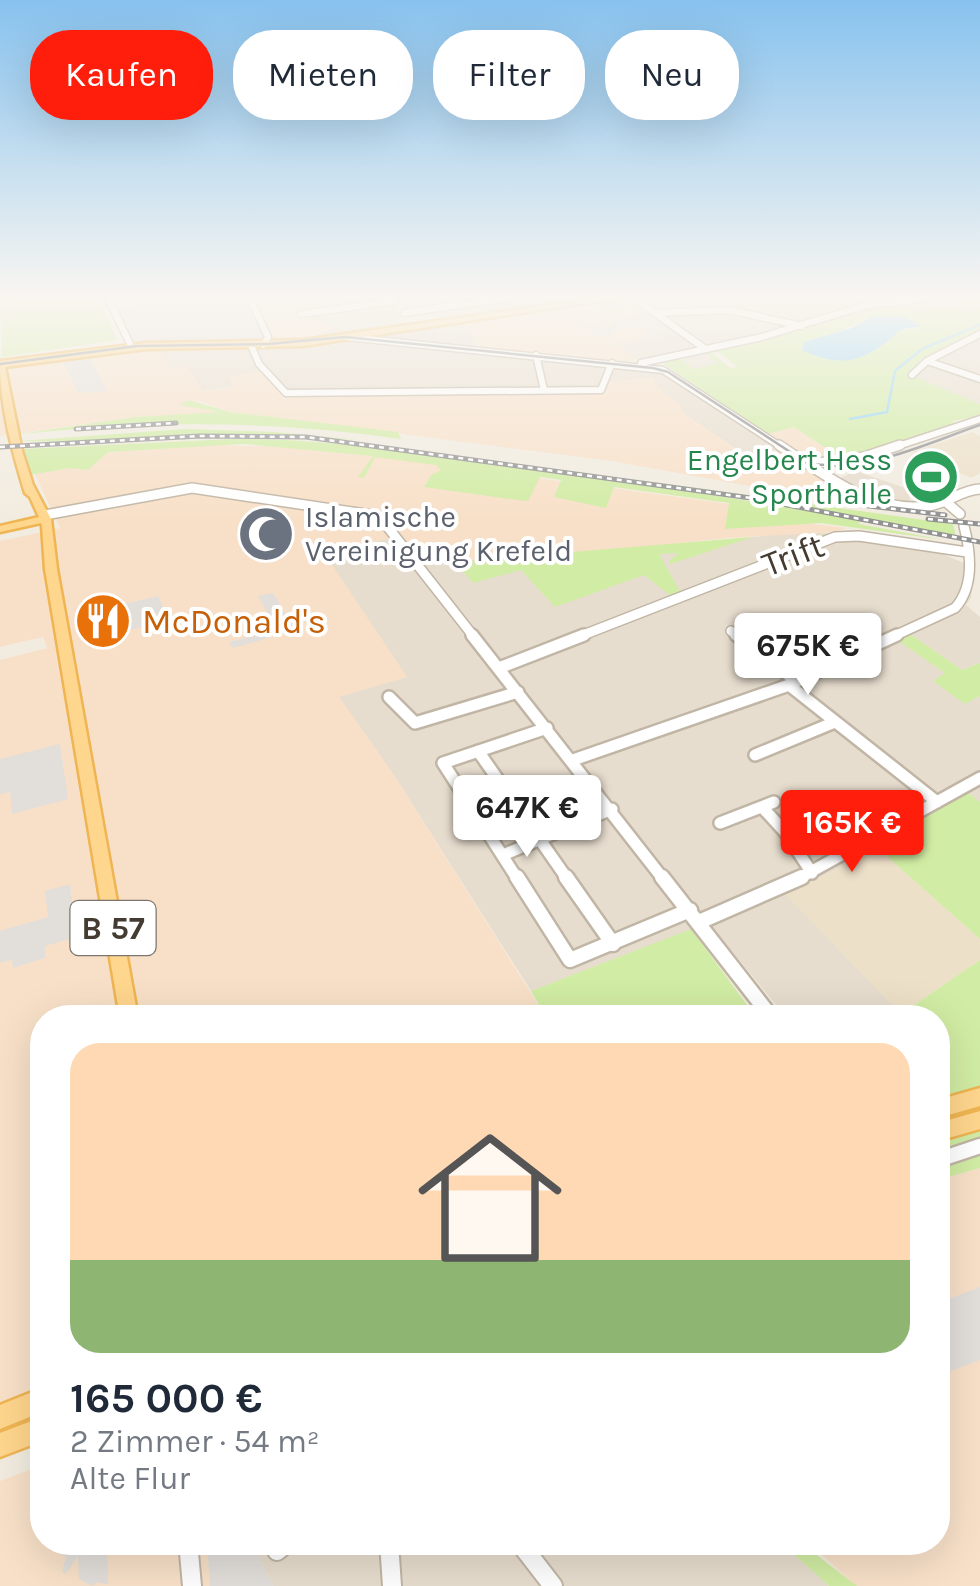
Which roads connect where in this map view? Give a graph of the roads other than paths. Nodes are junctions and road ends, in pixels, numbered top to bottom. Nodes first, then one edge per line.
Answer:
1 (1, 372) edge
2 (268, 372) edge
3 (540, 372) edge
4 (608, 372) edge
5 (666, 372) edge
6 (914, 372) edge
7 (912, 374) dead end
8 (544, 390) junction
9 (980, 419) edge
10 (810, 464) junction
11 (29, 487) junction
12 (980, 488) edge
13 (32, 502) junction
14 (946, 502) junction
15 (960, 514) dead end
16 (41, 518) junction
17 (3, 525) edge
18 (980, 534) edge
19 (968, 558) junction
20 (731, 631) dead end
21 (499, 668) junction
22 (792, 683) junction
23 (518, 692) junction
24 (389, 696) dead end
25 (835, 722) junction
26 (546, 728) junction
27 (478, 751) junction
28 (755, 755) dead end
29 (573, 760) junction
30 (980, 778) edge
31 (937, 802) junction
32 (612, 809) junction
33 (720, 823) dead end
34 (538, 838) junction
35 (503, 855) junction
36 (812, 873) junction
37 (695, 916) junction
38 (613, 944) junction
39 (126, 1005) edge
40 (762, 1005) edge
41 (980, 1097) edge
42 (950, 1106) edge
43 (980, 1120) edge
44 (950, 1129) edge
45 (980, 1146) edge
46 (950, 1156) edge
47 (30, 1405) edge
48 (0, 1417) edge
49 (30, 1433) edge
50 (0, 1444) edge
51 (190, 1555) edge
52 (390, 1555) edge
53 (529, 1555) edge
54 (192, 1586) edge
55 (392, 1586) edge
56 (553, 1586) edge

1 - 11 main road, B 57
2 - 8 street
3 - 8 street
4 - 8 street
5 - 10 street
6 - 7 street
9 - 10 street
10 - 14 street
11 - 13 main road, B 57
11 - 16 main road
12 - 14 street
13 - 16 main road, B 57
13 - 17 main road
14 - 15 street
16 - 17 main road
16 - 21 street
16 - 39 main road, B 57
18 - 19 street
19 - 21 street, Trift
19 - 22 street
20 - 22 street
21 - 23 street
22 - 25 street
22 - 29 street
23 - 24 street
23 - 26 street
25 - 28 street
25 - 31 street
26 - 27 street
26 - 29 street
27 - 34 street
27 - 35 street
29 - 32 street
30 - 31 street
31 - 36 street
32 - 34 street
32 - 37 street
33 - 36 street
34 - 35 street
34 - 38 street
35 - 38 street
36 - 37 street
37 - 38 street
37 - 40 street
41 - 42 main road
43 - 44 main road
45 - 46 street
47 - 48 main road
49 - 50 main road
51 - 54 street
52 - 55 street
53 - 56 street

